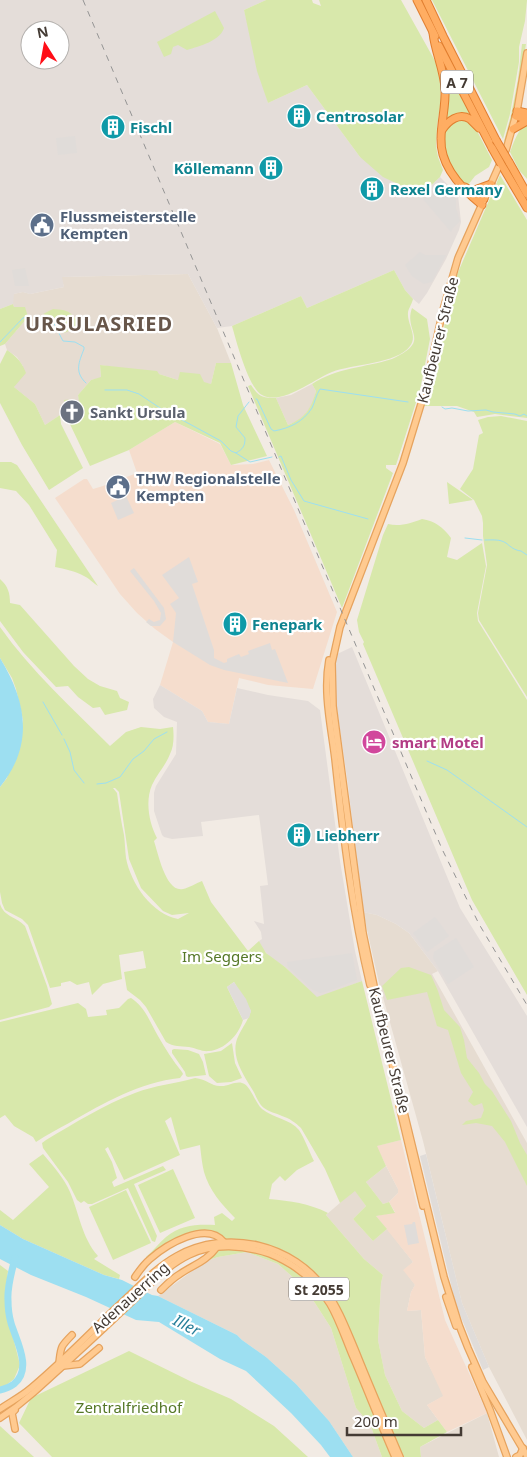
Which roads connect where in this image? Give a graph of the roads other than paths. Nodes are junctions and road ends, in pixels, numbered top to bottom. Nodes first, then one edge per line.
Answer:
1 (417, 0) edge
2 (426, 0) edge
3 (433, 33) junction
4 (527, 53) edge
5 (517, 113) junction
6 (527, 113) edge
7 (527, 120) edge
8 (513, 129) junction
9 (442, 130) junction
10 (482, 130) junction
11 (515, 174) junction
12 (527, 182) edge
13 (491, 184) junction
14 (462, 186) junction
15 (472, 191) junction
16 (527, 194) edge
17 (483, 202) junction
18 (527, 208) edge
19 (340, 627) junction
20 (201, 1234) junction
21 (224, 1242) junction
22 (205, 1245) junction
23 (217, 1248) junction
24 (199, 1252) junction
25 (202, 1262) junction
26 (135, 1277) dead end
27 (152, 1278) junction
28 (161, 1290) dead end
29 (72, 1335) dead end
30 (99, 1348) dead end
31 (60, 1349) junction
32 (70, 1360) junction
33 (61, 1365) junction
34 (16, 1407) junction
35 (0, 1409) edge
36 (378, 1409) junction
37 (1, 1416) edge
38 (15, 1429) dead end
39 (387, 1433) junction
40 (525, 1453) edge
41 (508, 1456) edge
42 (395, 1457) edge
43 (400, 1457) edge
44 (516, 1457) edge

1 - 3 highway, A 7
2 - 11 highway, A 7, bridge
3 - 9 highway
3 - 10 highway, A 7
4 - 5 main road, Kaufbeurer Straße
5 - 6 highway
5 - 7 highway
5 - 8 main road, Kaufbeurer Straße
7 - 8 highway
8 - 13 main road, Kaufbeurer Straße
9 - 10 highway
9 - 14 highway
10 - 18 highway, A 7, bridge
11 - 12 highway
11 - 16 highway, A 7
13 - 15 highway
13 - 17 main road, Kaufbeurer Straße
14 - 15 highway
14 - 17 highway
15 - 17 highway
17 - 19 main road, Kaufbeurer Straße
19 - 40 main road, Kaufbeurer Straße
19 - 41 main road, Kaufbeurer Straße
20 - 21 main road
20 - 22 main road
20 - 26 main road
21 - 22 main road, Adenauerring / St 2055
21 - 36 main road, Adenauerring / St 2055
22 - 27 main road, Adenauerring / St 2055
23 - 24 main road, Adenauerring / St 2055
23 - 25 main road
23 - 36 main road, Adenauerring / St 2055
24 - 25 main road
24 - 27 main road, Adenauerring / St 2055
25 - 28 main road
27 - 32 main road, Adenauerring / St 2055
29 - 31 main road
30 - 32 main road
31 - 32 main road
31 - 33 main road
32 - 33 main road
32 - 33 main road, Adenauerring / St 2055
33 - 34 main road, Adenauerring / St 2055
33 - 35 main road, Adenauerring / St 2055
34 - 37 main road, Adenauerring / St 2055
34 - 38 main road
36 - 39 main road, Adenauerring / St 2055
39 - 42 main road, Adenauerring / St 2055
39 - 43 main road, Adenauerring / St 2055
40 - 44 main road

